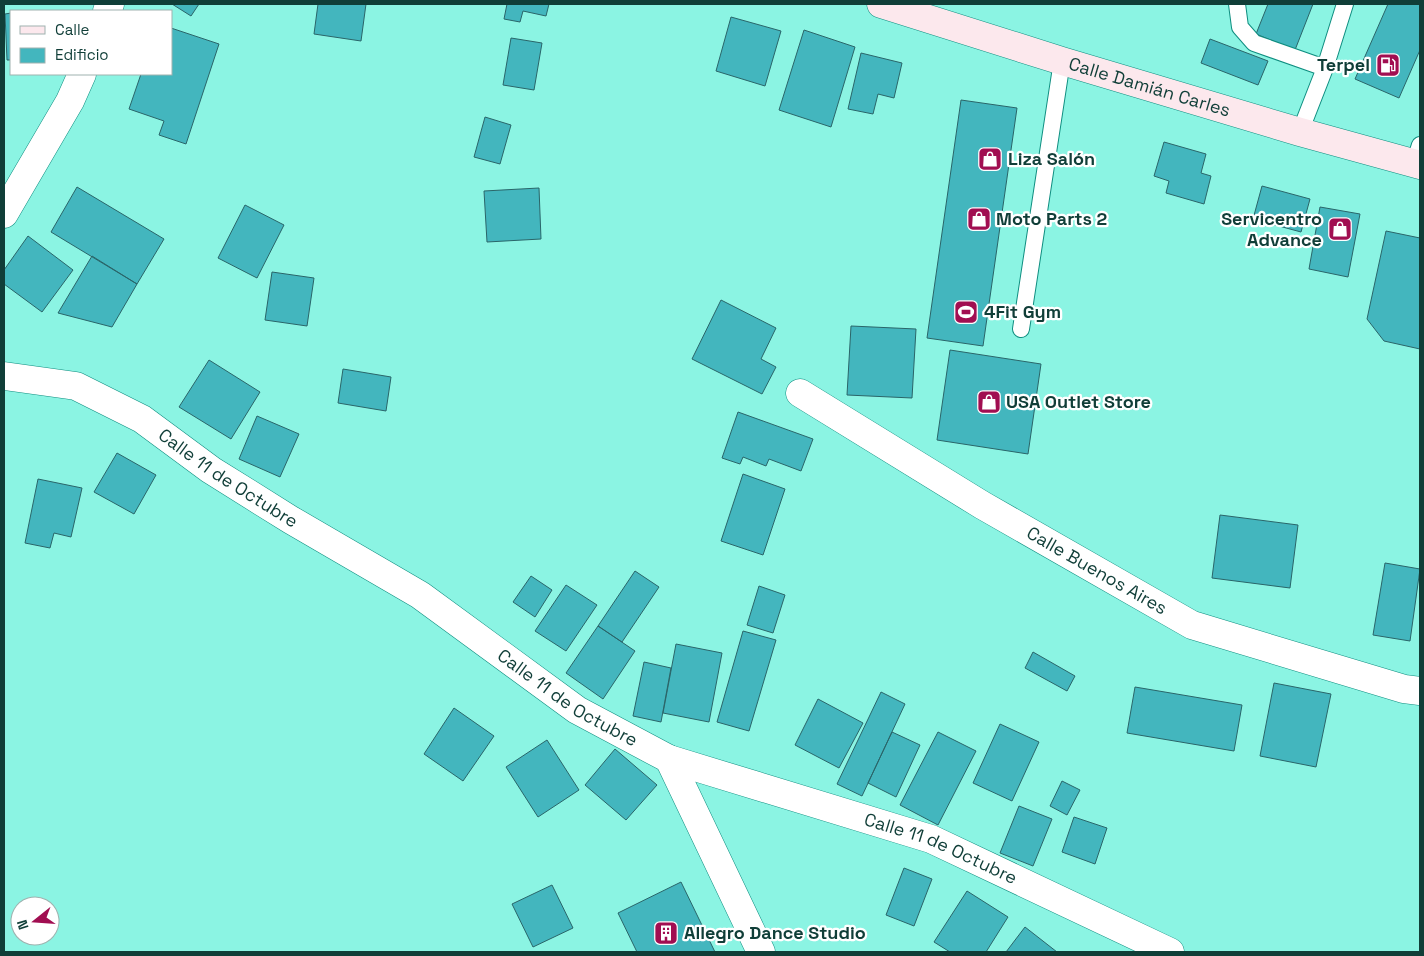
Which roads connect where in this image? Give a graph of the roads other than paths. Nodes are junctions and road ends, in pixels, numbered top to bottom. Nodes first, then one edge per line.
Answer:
1 (880, 4) edge
2 (1237, 4) edge
3 (1345, 4) edge
4 (1062, 61) junction
5 (1324, 68) junction
6 (82, 75) edge
7 (1300, 132) junction
8 (1418, 158) edge
9 (4, 214) edge
10 (1021, 329) dead end
11 (4, 376) edge
12 (800, 393) dead end
13 (1420, 691) edge
14 (669, 759) junction
15 (761, 952) edge
16 (1170, 952) edge

1 - 4 street, Calle Damián Carles
2 - 5 lane
3 - 5 lane
4 - 7 street, Calle Damián Carles
4 - 10 lane
5 - 7 lane
6 - 9 street
7 - 8 street, Calle Damián Carles
11 - 14 street, Calle 11 de Octubre
12 - 13 street, Calle Buenos Aires
14 - 15 street
14 - 16 street, Calle 11 de Octubre

